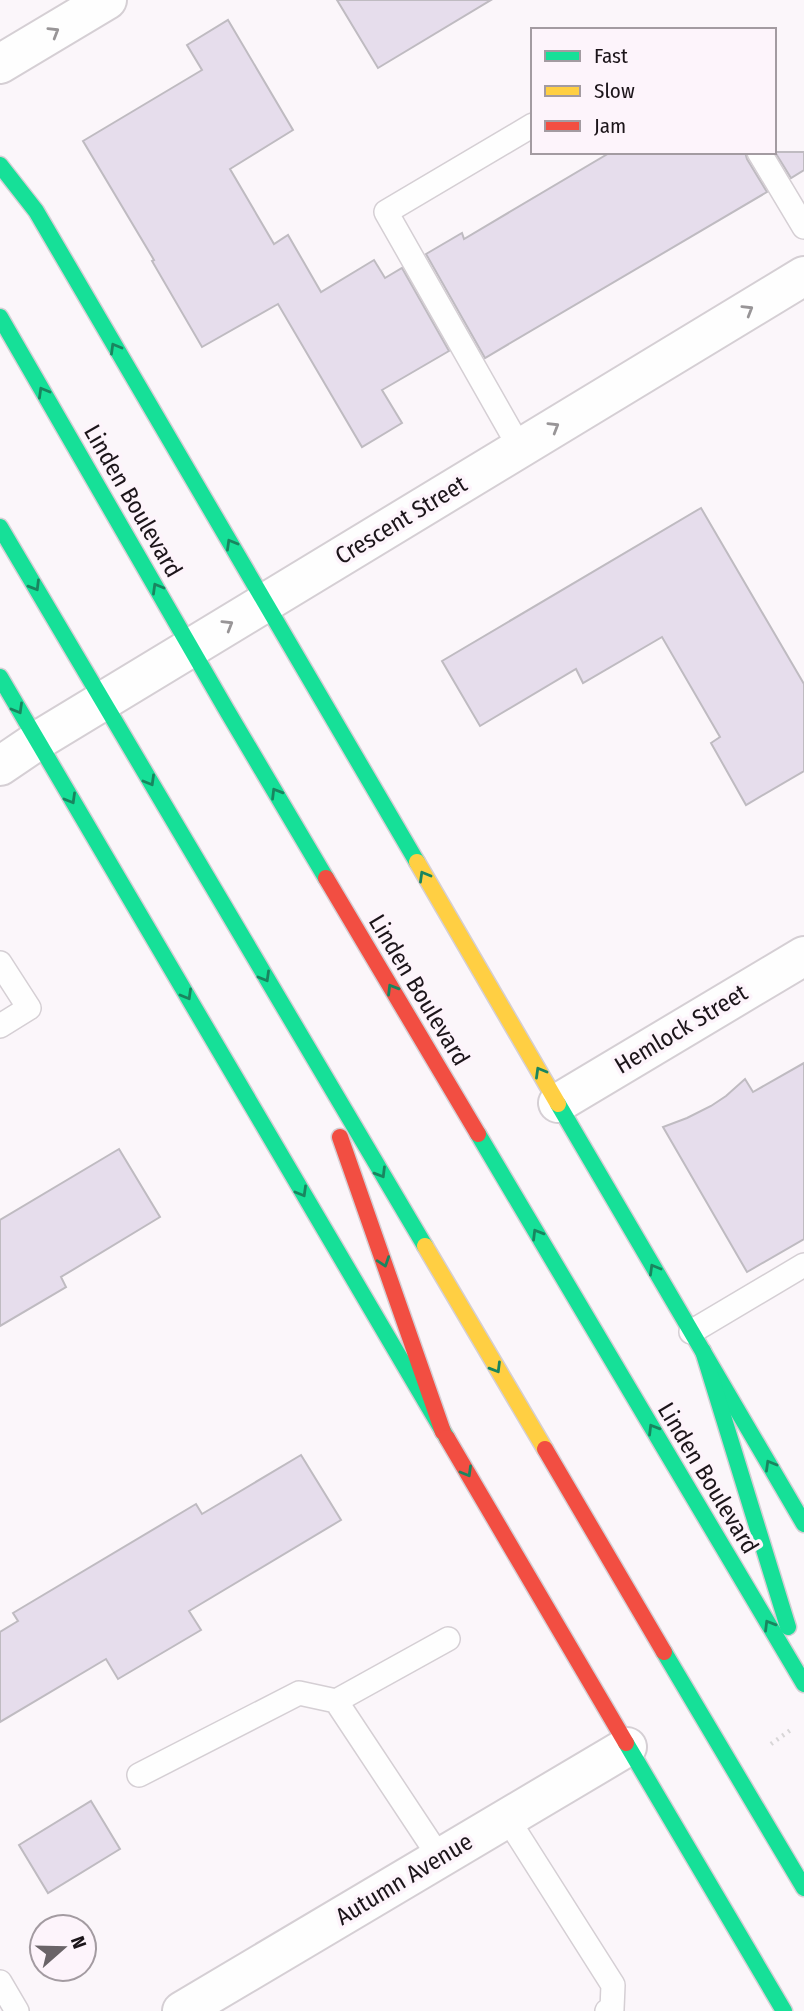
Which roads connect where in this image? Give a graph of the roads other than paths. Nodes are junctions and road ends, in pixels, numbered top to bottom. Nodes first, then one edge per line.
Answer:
1 (107, 0) edge
2 (0, 64) edge
3 (531, 126) edge
4 (760, 154) edge
5 (0, 165) edge
6 (804, 227) edge
7 (804, 276) edge
8 (0, 317) edge
9 (520, 447) junction
10 (0, 527) edge
11 (265, 603) junction
12 (191, 648) junction
13 (0, 677) edge
14 (103, 700) junction
15 (37, 741) junction
16 (0, 766) edge
17 (804, 956) edge
18 (0, 963) edge
19 (0, 1026) edge
20 (313, 1059) junction
21 (558, 1103) junction
22 (804, 1265) edge
23 (697, 1342) junction
24 (443, 1432) junction
25 (804, 1524) edge
26 (448, 1639) dead end
27 (804, 1681) edge
28 (337, 1701) junction
29 (627, 1747) junction
30 (139, 1774) dead end
31 (507, 1818) junction
32 (440, 1858) junction
33 (804, 1888) edge
34 (0, 1982) edge
35 (17, 2011) edge
36 (182, 2011) edge
37 (607, 2011) edge
38 (784, 2011) edge

2 -> 1 street
3 - 9 lane
4 - 6 lane
11 -> 5 main road
9 -> 7 street, Crescent Street
12 -> 8 main road, Linden Boulevard
9 - 11 street, Crescent Street
10 -> 14 main road
12 -> 11 street, Crescent Street
21 -> 11 main road
12 - 14 street, Crescent Street
27 -> 12 main road, Linden Boulevard
13 -> 15 main road
14 - 15 street, Crescent Street
14 -> 20 main road
15 - 16 street, Crescent Street
15 -> 24 main road
17 - 21 street, Hemlock Street
18 - 19 lane
20 -> 24 main road
20 -> 33 main road
23 -> 21 main road
22 - 23 lane
25 -> 23 main road
23 - 27 main road
24 -> 29 main road
26 - 28 lane
28 - 30 lane
28 - 32 lane
29 - 31 street, Autumn Avenue
29 - 38 main road
31 - 32 street, Autumn Avenue
31 - 37 lane
32 - 36 street, Autumn Avenue
34 - 35 lane

